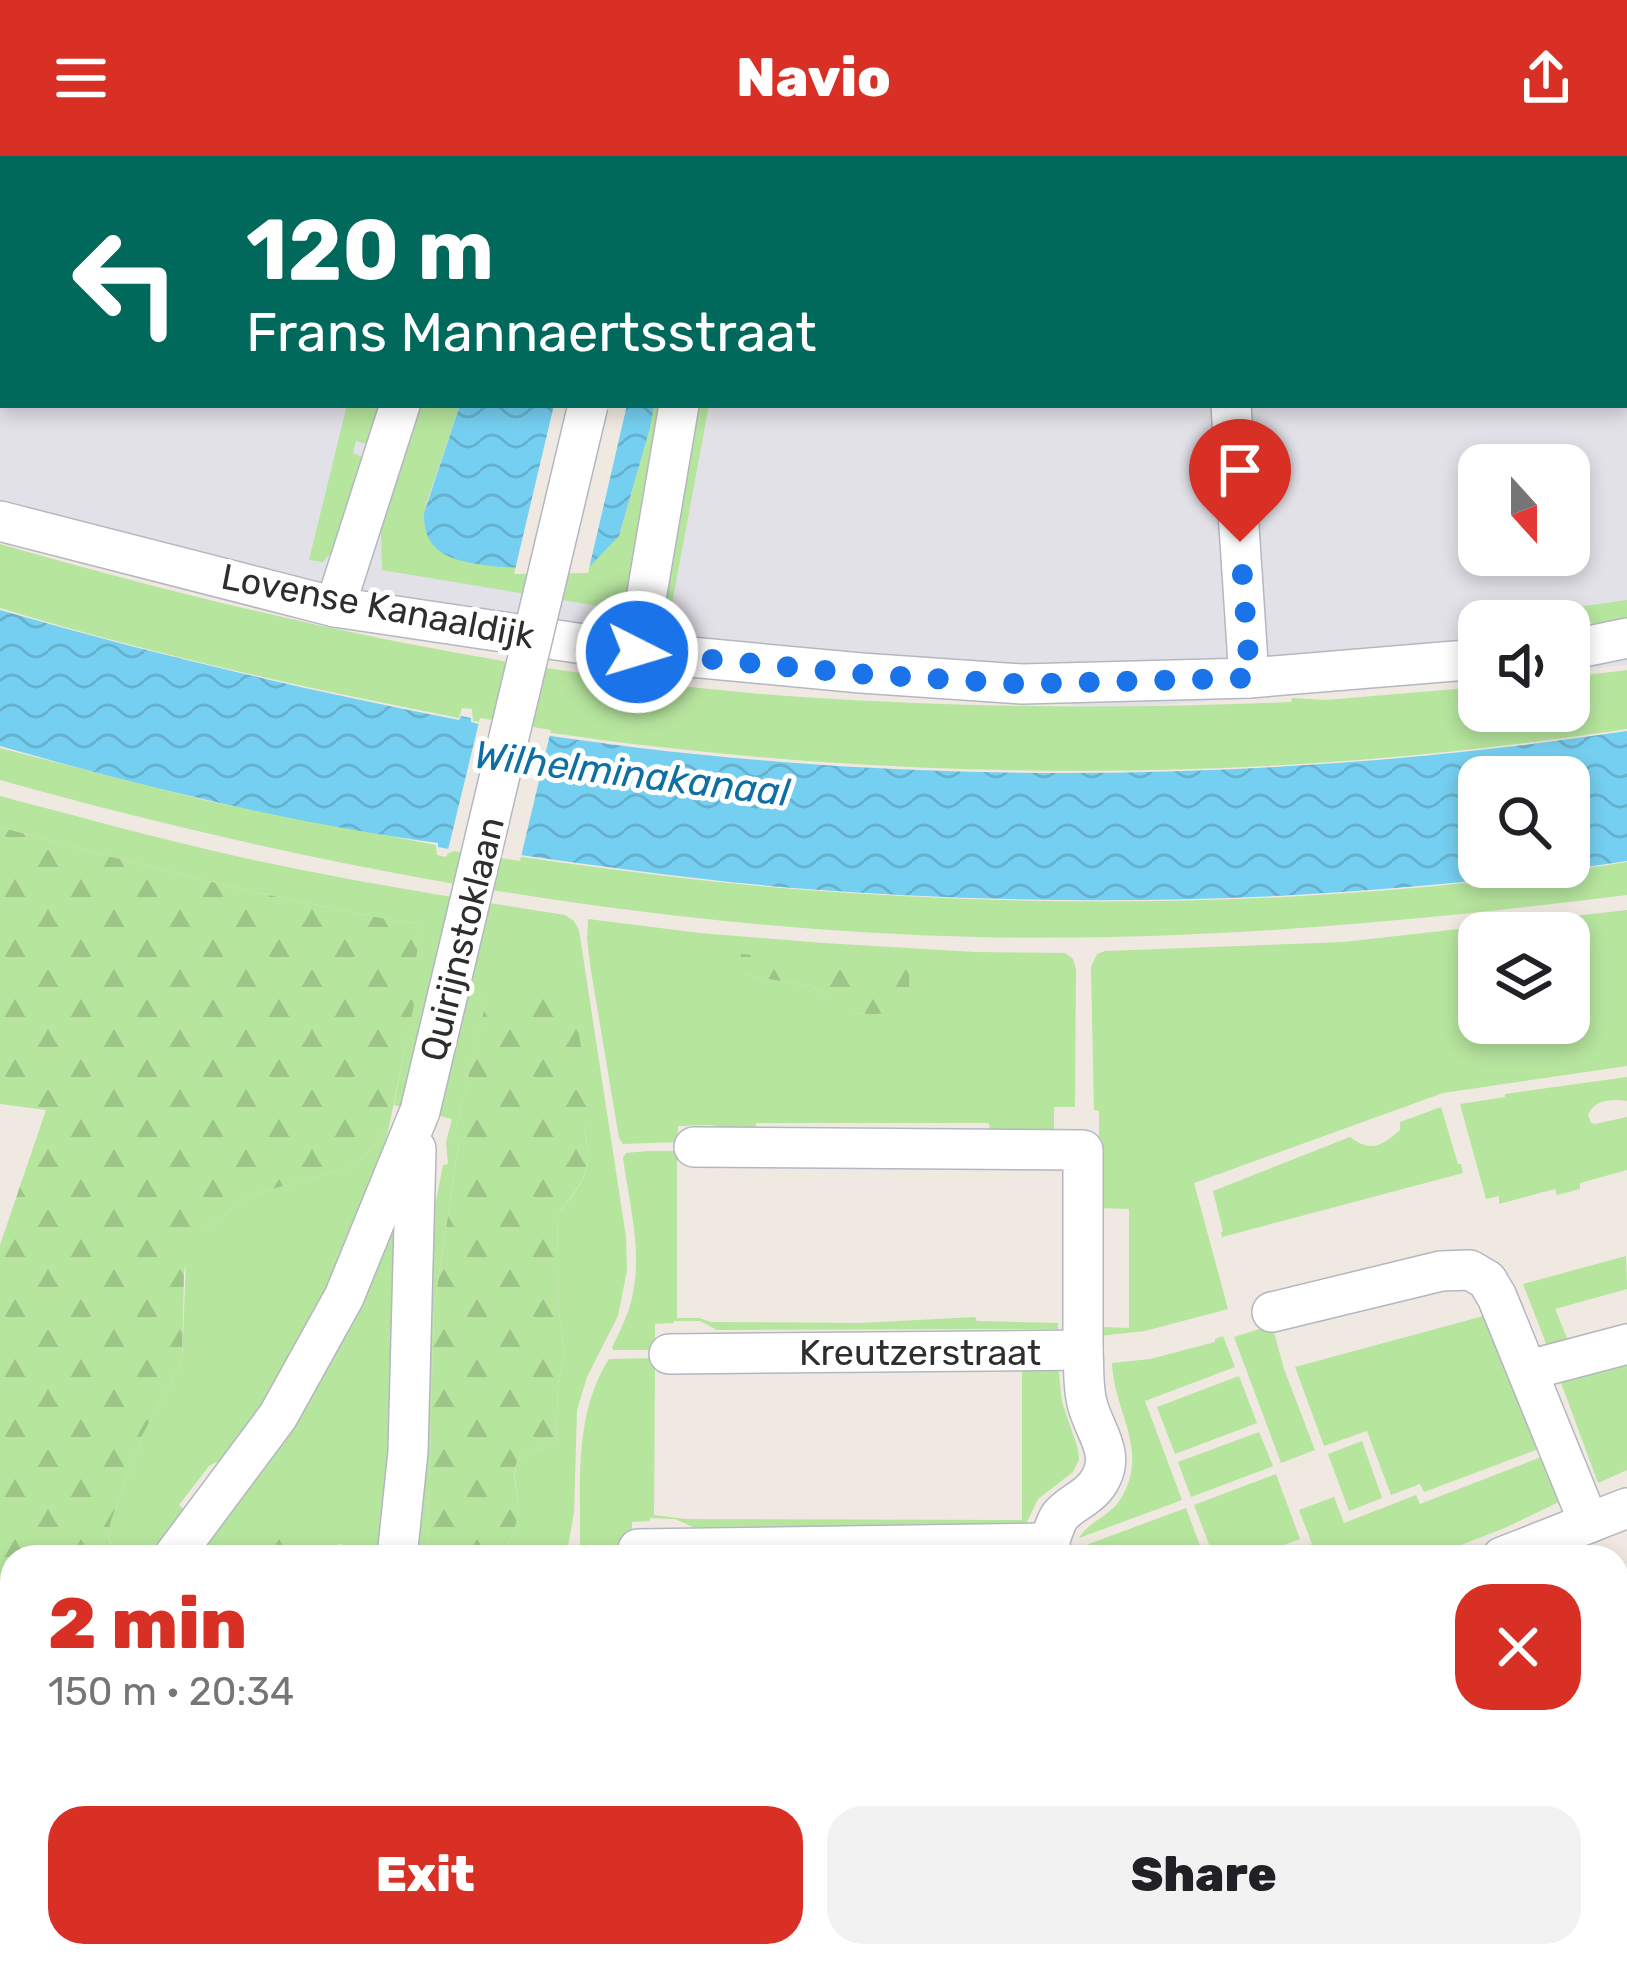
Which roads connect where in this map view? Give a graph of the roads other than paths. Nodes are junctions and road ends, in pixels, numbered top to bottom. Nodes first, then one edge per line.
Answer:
1 (399, 408) edge
2 (587, 408) edge
3 (678, 408) edge
4 (1231, 408) edge
5 (0, 521) edge
6 (335, 607) junction
7 (1627, 638) edge
8 (1590, 646) edge
9 (637, 652) junction
10 (1458, 661) edge
11 (1250, 678) junction
12 (418, 1116) junction
13 (694, 1147) dead end
14 (1272, 1312) dead end
15 (1627, 1344) edge
16 (1084, 1350) junction
17 (669, 1354) dead end
18 (1529, 1370) junction
19 (1627, 1508) edge
20 (1589, 1523) junction
21 (181, 1545) edge
22 (399, 1545) edge
23 (1052, 1545) edge
24 (1533, 1545) edge

1 - 6 street
2 - 12 street, Quirijnstoklaan, bridge
3 - 9 street
4 - 11 street
5 - 6 street, Lovense Kanaaldijk
6 - 9 street, Lovense Kanaaldijk
7 - 8 street
9 - 11 street, Lovense Kanaaldijk
10 - 11 street, Lovense Kanaaldijk
12 - 21 street, Quirijnstoklaan
12 - 22 street, Quirijnstoklaan
13 - 16 street, Kreutzerstraat
14 - 18 street
15 - 18 street
16 - 17 street, Kreutzerstraat
16 - 23 street
18 - 20 street
19 - 20 street
20 - 24 street

